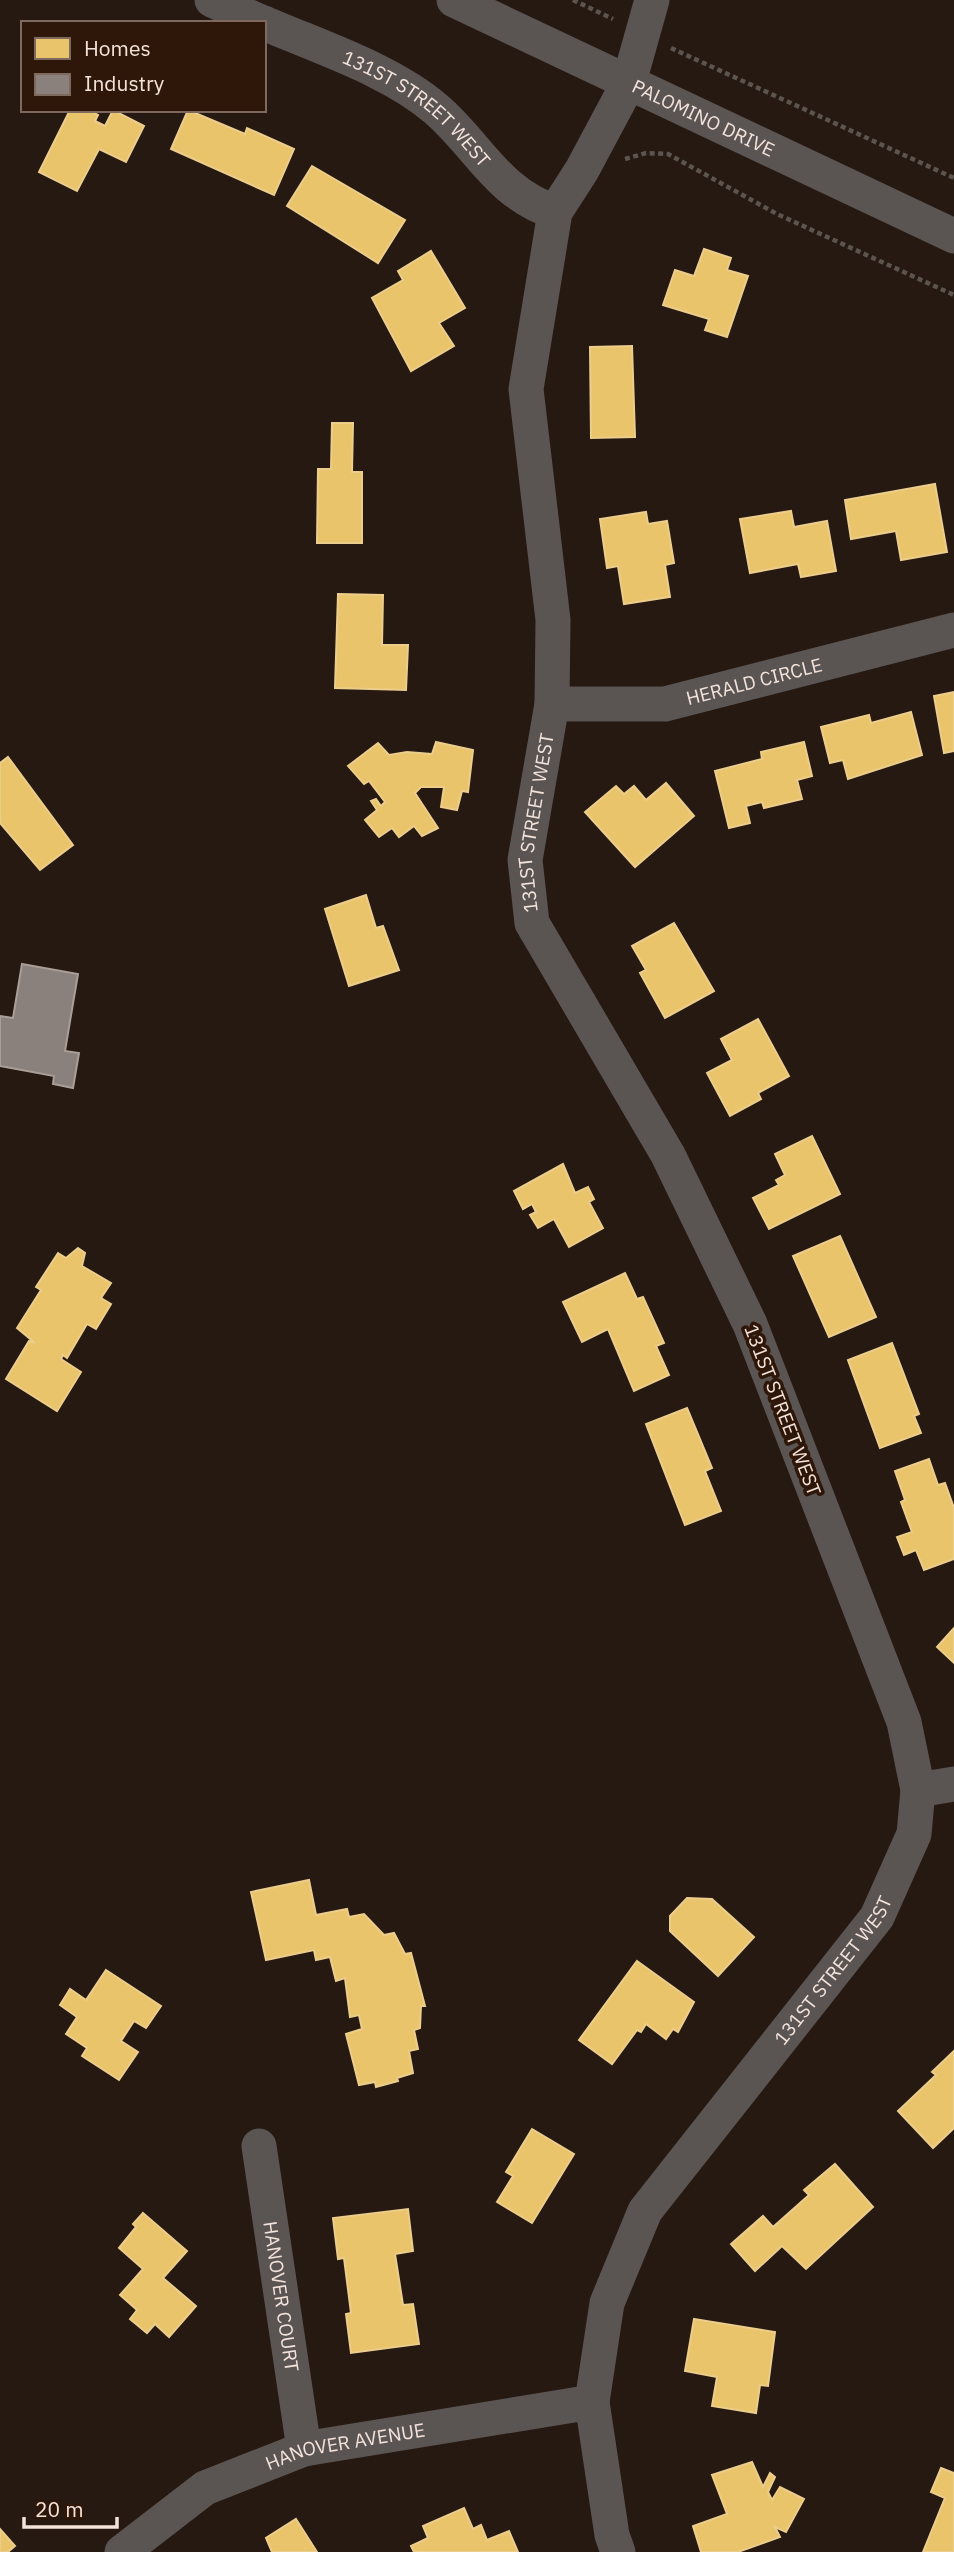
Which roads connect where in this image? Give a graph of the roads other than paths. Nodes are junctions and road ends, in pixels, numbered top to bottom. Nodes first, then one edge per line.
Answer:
1 (212, 0) edge
2 (454, 0) edge
3 (652, 0) edge
4 (259, 21) edge
5 (266, 24) edge
6 (629, 82) junction
7 (555, 212) junction
8 (954, 236) edge
9 (954, 631) edge
10 (552, 704) junction
11 (954, 1784) edge
12 (918, 1790) junction
13 (259, 2146) dead end
14 (592, 2402) junction
15 (304, 2449) junction
16 (122, 2552) edge
17 (618, 2552) edge

1 - 4 street, 131ST STREET WEST
2 - 6 street, PALOMINO DRIVE
3 - 6 street, 131ST STREET WEST
5 - 7 street, 131ST STREET WEST
6 - 7 street, 131ST STREET WEST
6 - 8 street, PALOMINO DRIVE
7 - 10 street, 131ST STREET WEST
9 - 10 street, HERALD CIRCLE
10 - 12 street, 131ST STREET WEST
11 - 12 street
12 - 14 street, 131ST STREET WEST
13 - 15 street, HANOVER COURT
14 - 15 street, HANOVER AVENUE
14 - 17 street, 131ST STREET WEST
15 - 16 street, HANOVER AVENUE

